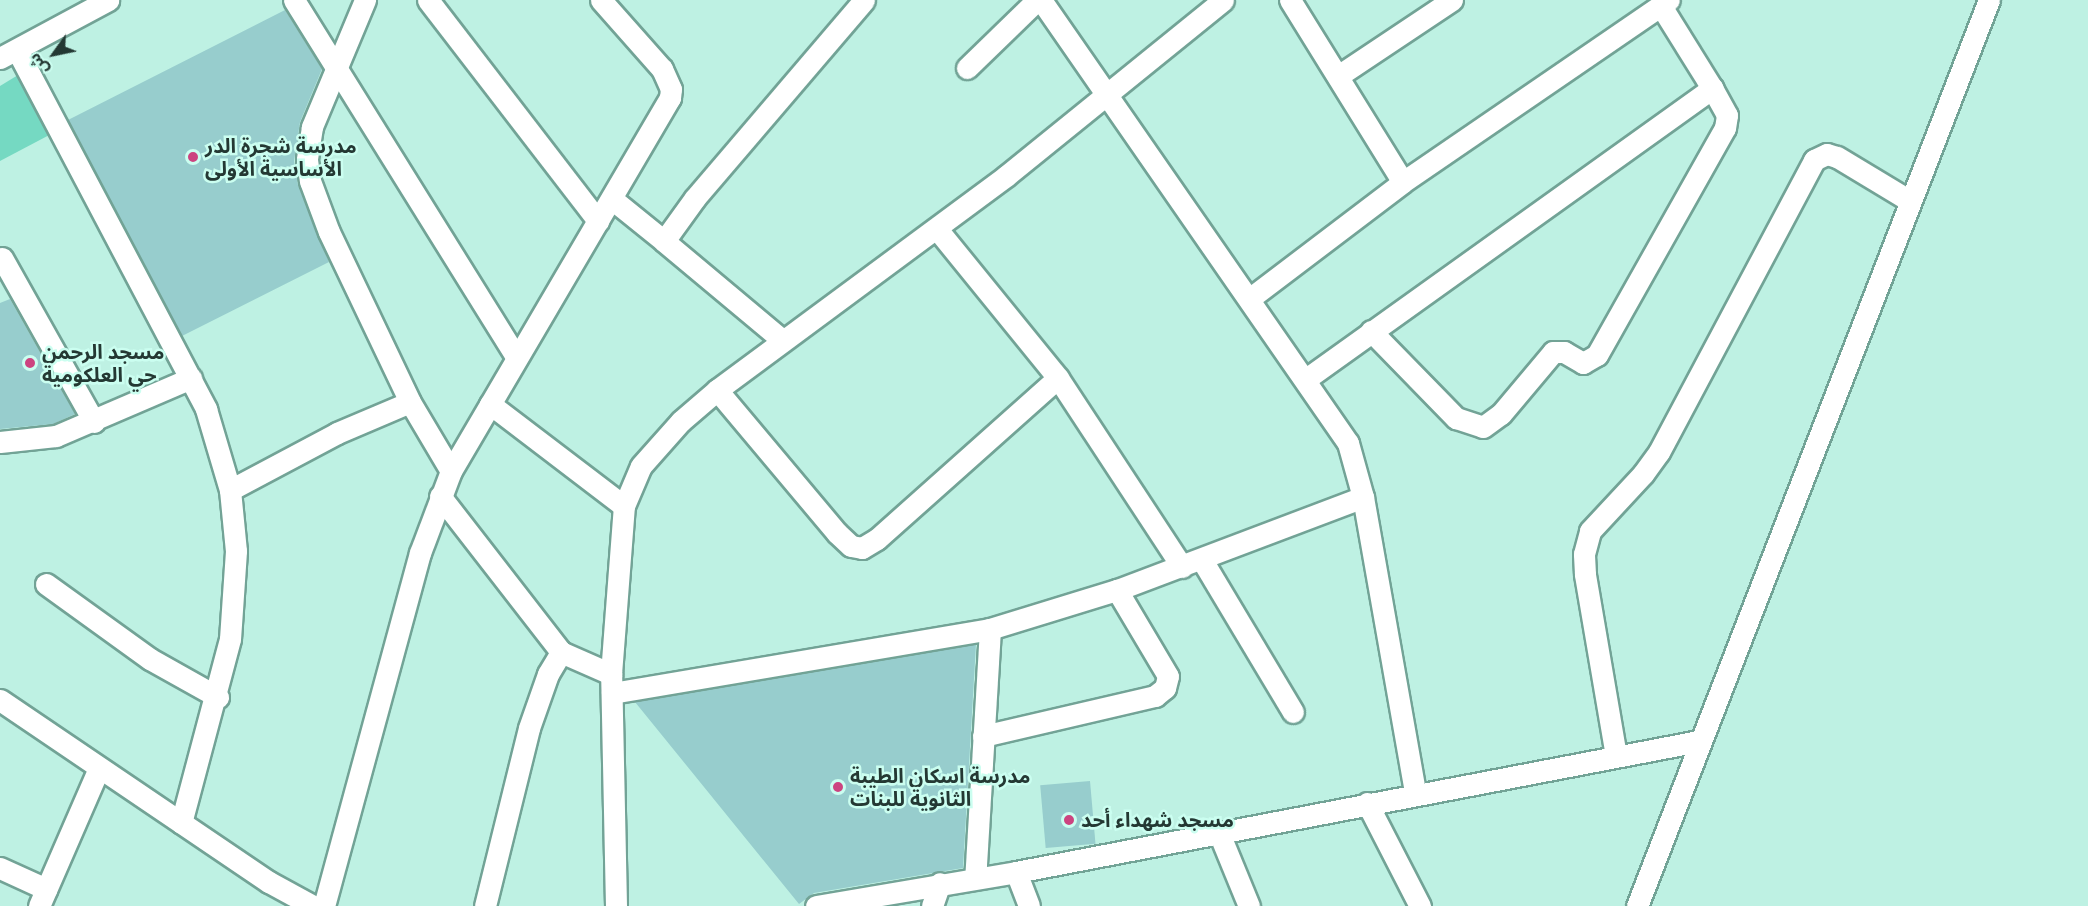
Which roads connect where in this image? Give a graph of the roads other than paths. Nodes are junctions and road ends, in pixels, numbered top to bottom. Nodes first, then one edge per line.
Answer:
1 (108, 0) edge
2 (294, 0) edge
3 (365, 0) edge
4 (428, 0) edge
5 (601, 0) edge
6 (864, 0) edge
7 (1039, 0) edge
8 (1223, 0) edge
9 (1290, 0) edge
10 (1452, 0) edge
11 (1989, 0) edge
12 (1665, 3) edge
13 (9, 54) edge
14 (967, 68) dead end
15 (335, 69) junction
16 (1338, 76) junction
17 (1713, 88) junction
18 (1106, 92) junction
19 (1403, 182) junction
20 (612, 200) junction
21 (1910, 201) junction
22 (598, 221) junction
23 (937, 229) junction
24 (664, 241) junction
25 (2, 258) dead end
26 (1249, 300) junction
27 (1371, 331) junction
28 (781, 339) junction
29 (516, 356) junction
30 (191, 378) junction
31 (1058, 378) junction
32 (1306, 379) junction
33 (717, 390) junction
34 (410, 402) junction
35 (490, 404) junction
36 (94, 422) junction
37 (0, 442) edge
38 (451, 471) junction
39 (230, 490) junction
40 (440, 495) junction
41 (1363, 497) junction
42 (624, 506) junction
43 (1202, 560) junction
44 (1182, 567) junction
45 (45, 584) dead end
46 (1117, 590) junction
47 (990, 629) junction
48 (561, 652) junction
49 (612, 684) junction
50 (218, 697) junction
51 (0, 700) edge
52 (1293, 712) dead end
53 (983, 736) junction
54 (1699, 741) junction
55 (1616, 756) junction
56 (99, 768) junction
57 (1415, 792) junction
58 (1368, 803) junction
59 (181, 823) junction
60 (1219, 833) junction
61 (0, 868) edge
62 (1016, 872) junction
63 (975, 878) junction
64 (940, 884) junction
65 (43, 897) edge
66 (313, 906) edge
67 (324, 906) edge
68 (485, 906) edge
69 (616, 906) edge
70 (819, 906) edge
71 (932, 906) edge
72 (1029, 906) edge
73 (1248, 906) edge
74 (1420, 906) edge
75 (1637, 906) edge

1 - 13 street
2 - 15 street
3 - 15 street
4 - 22 street
5 - 20 street
6 - 24 street
7 - 14 street
7 - 18 street
8 - 18 street
9 - 16 street
10 - 16 street
11 - 21 street
12 - 17 street
12 - 19 street
13 - 30 street
15 - 29 street
15 - 34 street
16 - 19 street
17 - 27 street
17 - 27 street
18 - 23 street
18 - 26 street
19 - 26 street
20 - 22 street
20 - 24 street
21 - 54 street
21 - 55 street
22 - 29 street
23 - 28 street
23 - 31 street
24 - 28 street
25 - 36 street
26 - 32 street
27 - 32 street
28 - 33 street
29 - 35 street
30 - 36 street
30 - 39 street
31 - 33 street
31 - 44 street
32 - 41 street
33 - 42 street
34 - 38 street
34 - 39 street
35 - 38 street
35 - 42 street
36 - 37 street
38 - 40 street
39 - 50 street
40 - 48 street
40 - 67 street
41 - 43 street
41 - 57 street
42 - 49 street
43 - 44 street
43 - 52 street
44 - 46 street
45 - 50 street
46 - 47 street
46 - 53 street
47 - 49 street
47 - 53 street
48 - 49 street
48 - 68 street
49 - 69 street
50 - 59 street
51 - 56 street
53 - 63 street
54 - 55 street
54 - 75 street
55 - 57 street
56 - 59 street
56 - 65 street
57 - 58 street
58 - 60 street
58 - 74 street
59 - 66 street
60 - 62 street
60 - 73 street
61 - 65 street
62 - 63 street
62 - 72 street
63 - 64 street
64 - 70 street
64 - 71 street

